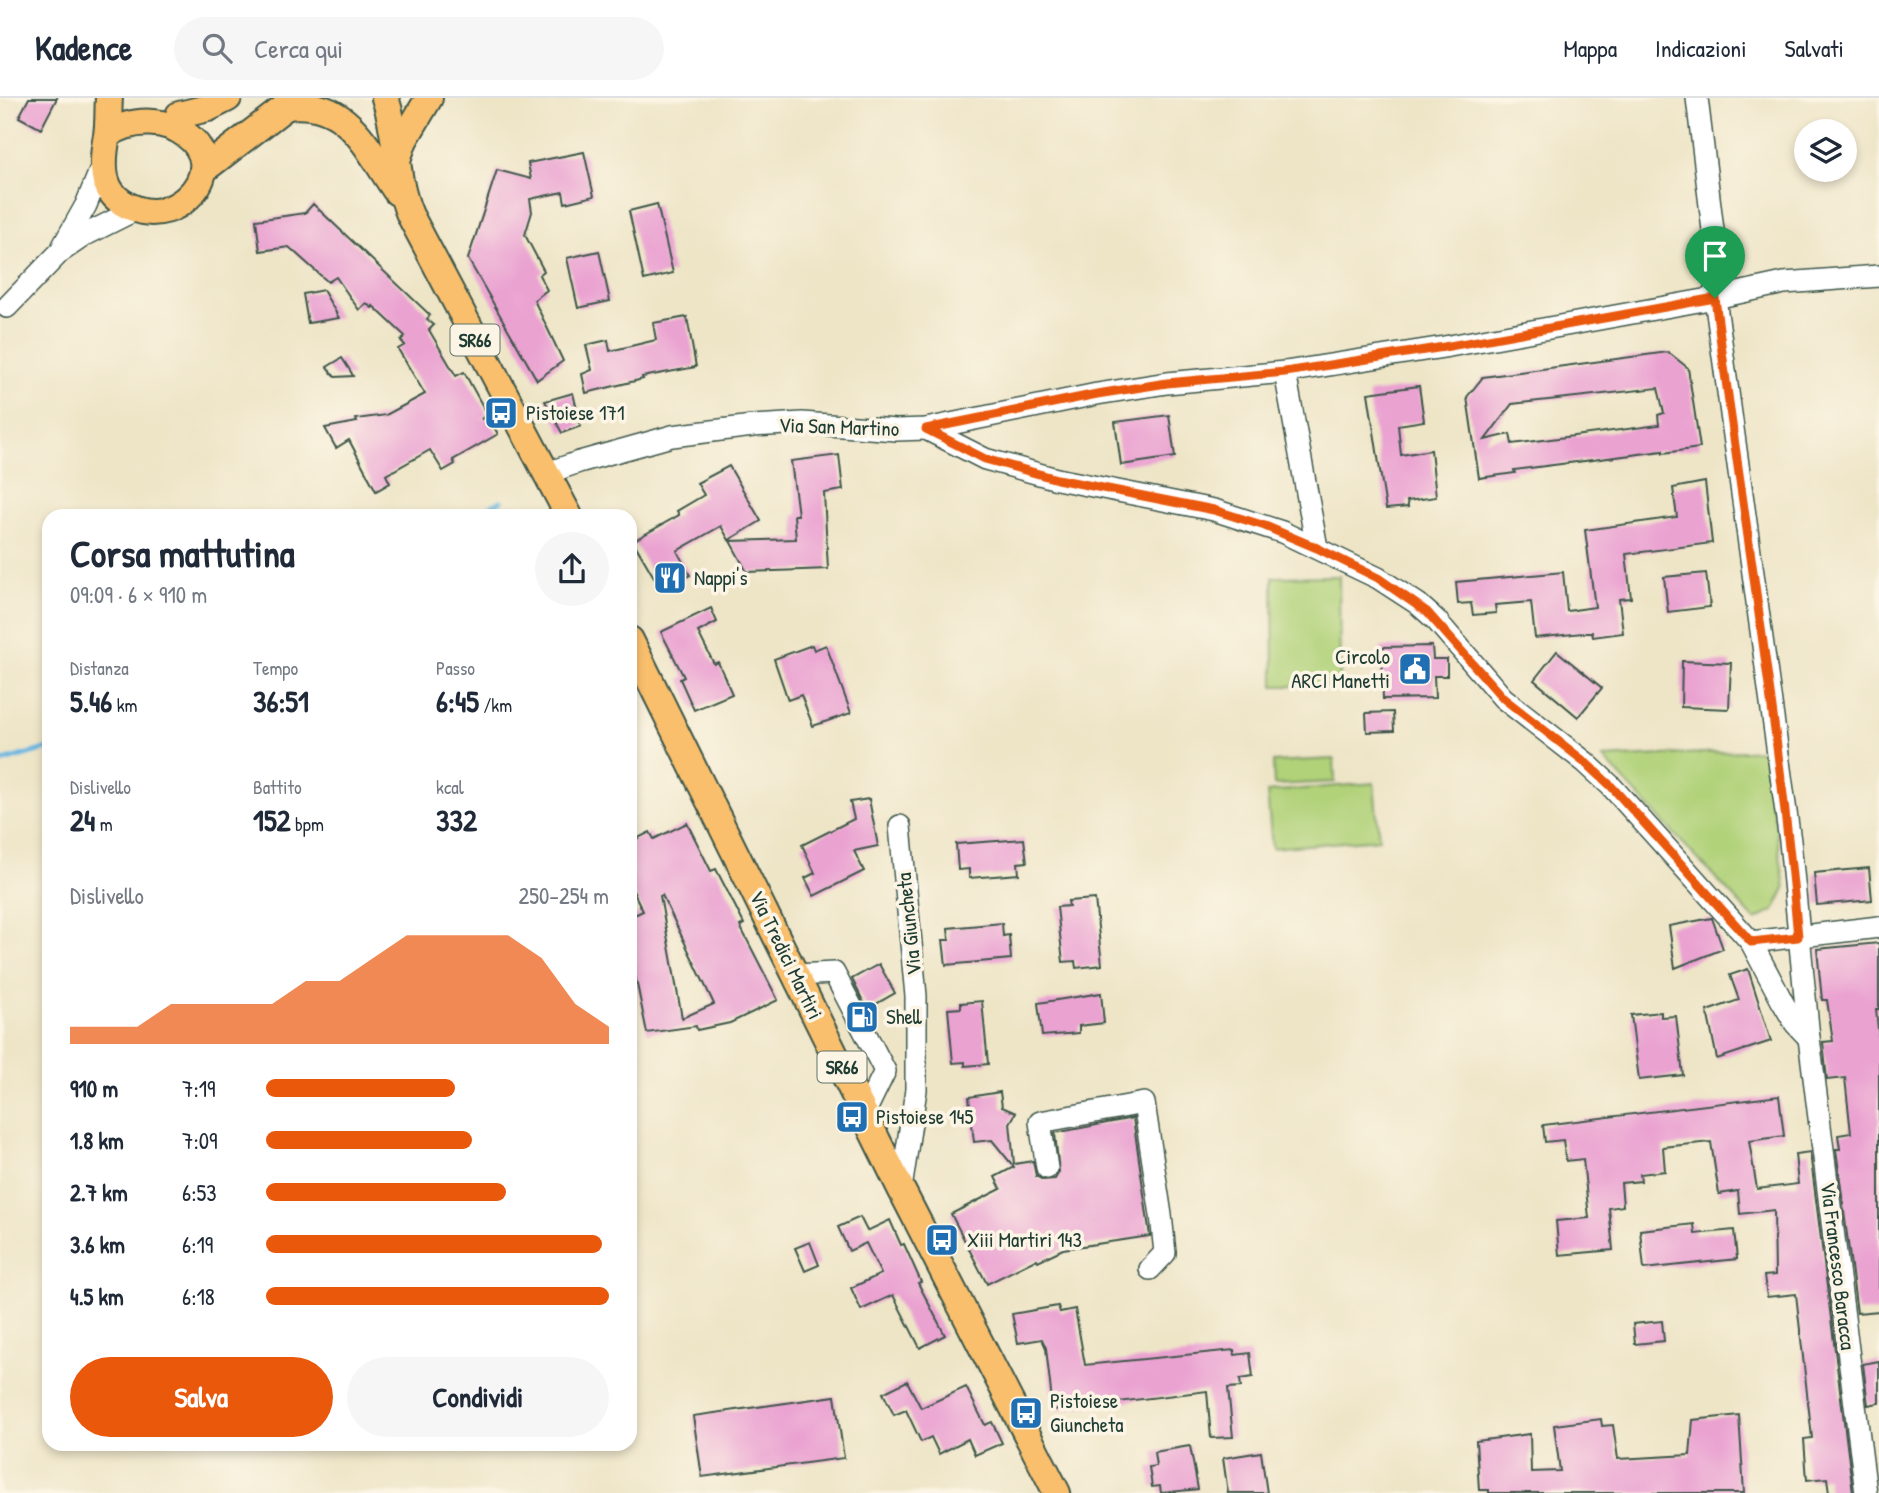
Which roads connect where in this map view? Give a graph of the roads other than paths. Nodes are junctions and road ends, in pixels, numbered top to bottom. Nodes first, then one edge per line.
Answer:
1 (109, 98) edge
2 (228, 98) edge
3 (386, 98) edge
4 (429, 98) edge
5 (1697, 98) edge
6 (292, 102) edge
7 (179, 115) junction
8 (107, 135) junction
9 (396, 165) junction
10 (102, 166) junction
11 (203, 170) junction
12 (405, 205) junction
13 (137, 209) junction
14 (60, 252) junction
15 (1879, 276) edge
16 (1715, 298) junction
17 (7, 307) dead end
18 (1285, 372) junction
19 (926, 429) junction
20 (547, 473) junction
21 (565, 509) edge
22 (1317, 548) junction
23 (637, 654) edge
24 (900, 826) dead end
25 (1879, 928) edge
26 (1798, 937) junction
27 (1751, 942) junction
28 (796, 975) junction
29 (1809, 1038) junction
30 (864, 1114) junction
31 (1046, 1168) dead end
32 (901, 1189) junction
33 (1150, 1269) dead end
34 (1057, 1493) edge
35 (1866, 1493) edge

1 - 8 main road
2 - 7 main road
3 - 9 main road, SR66
4 - 9 main road
5 - 16 street, Via Francesco Baracca
6 - 11 main road
6 - 12 main road
7 - 8 main road
7 - 11 main road
8 - 10 main road
9 - 12 main road, SR66
10 - 13 main road
10 - 14 street
11 - 13 main road
12 - 20 main road, SR66
13 - 14 street
14 - 17 street
15 - 16 street, Via San Martino
16 - 18 street, Via San Martino
16 - 26 street, Via Francesco Baracca
18 - 19 street, Via San Martino
18 - 22 street
19 - 20 street, Via San Martino
19 - 22 street
20 - 21 main road, SR66
22 - 27 street
23 - 28 main road, Via Tredici Martiri / SR66
24 - 32 street, Via Giuncheta
25 - 26 street
26 - 27 street
26 - 29 street, Via Francesco Baracca
27 - 29 street
28 - 30 main road, Via Tredici Martiri / SR66
28 - 30 street
29 - 35 street, Via Francesco Baracca
30 - 32 main road, Via Tredici Martiri / SR66
31 - 33 street
32 - 34 main road, Via Tredici Martiri / SR66

